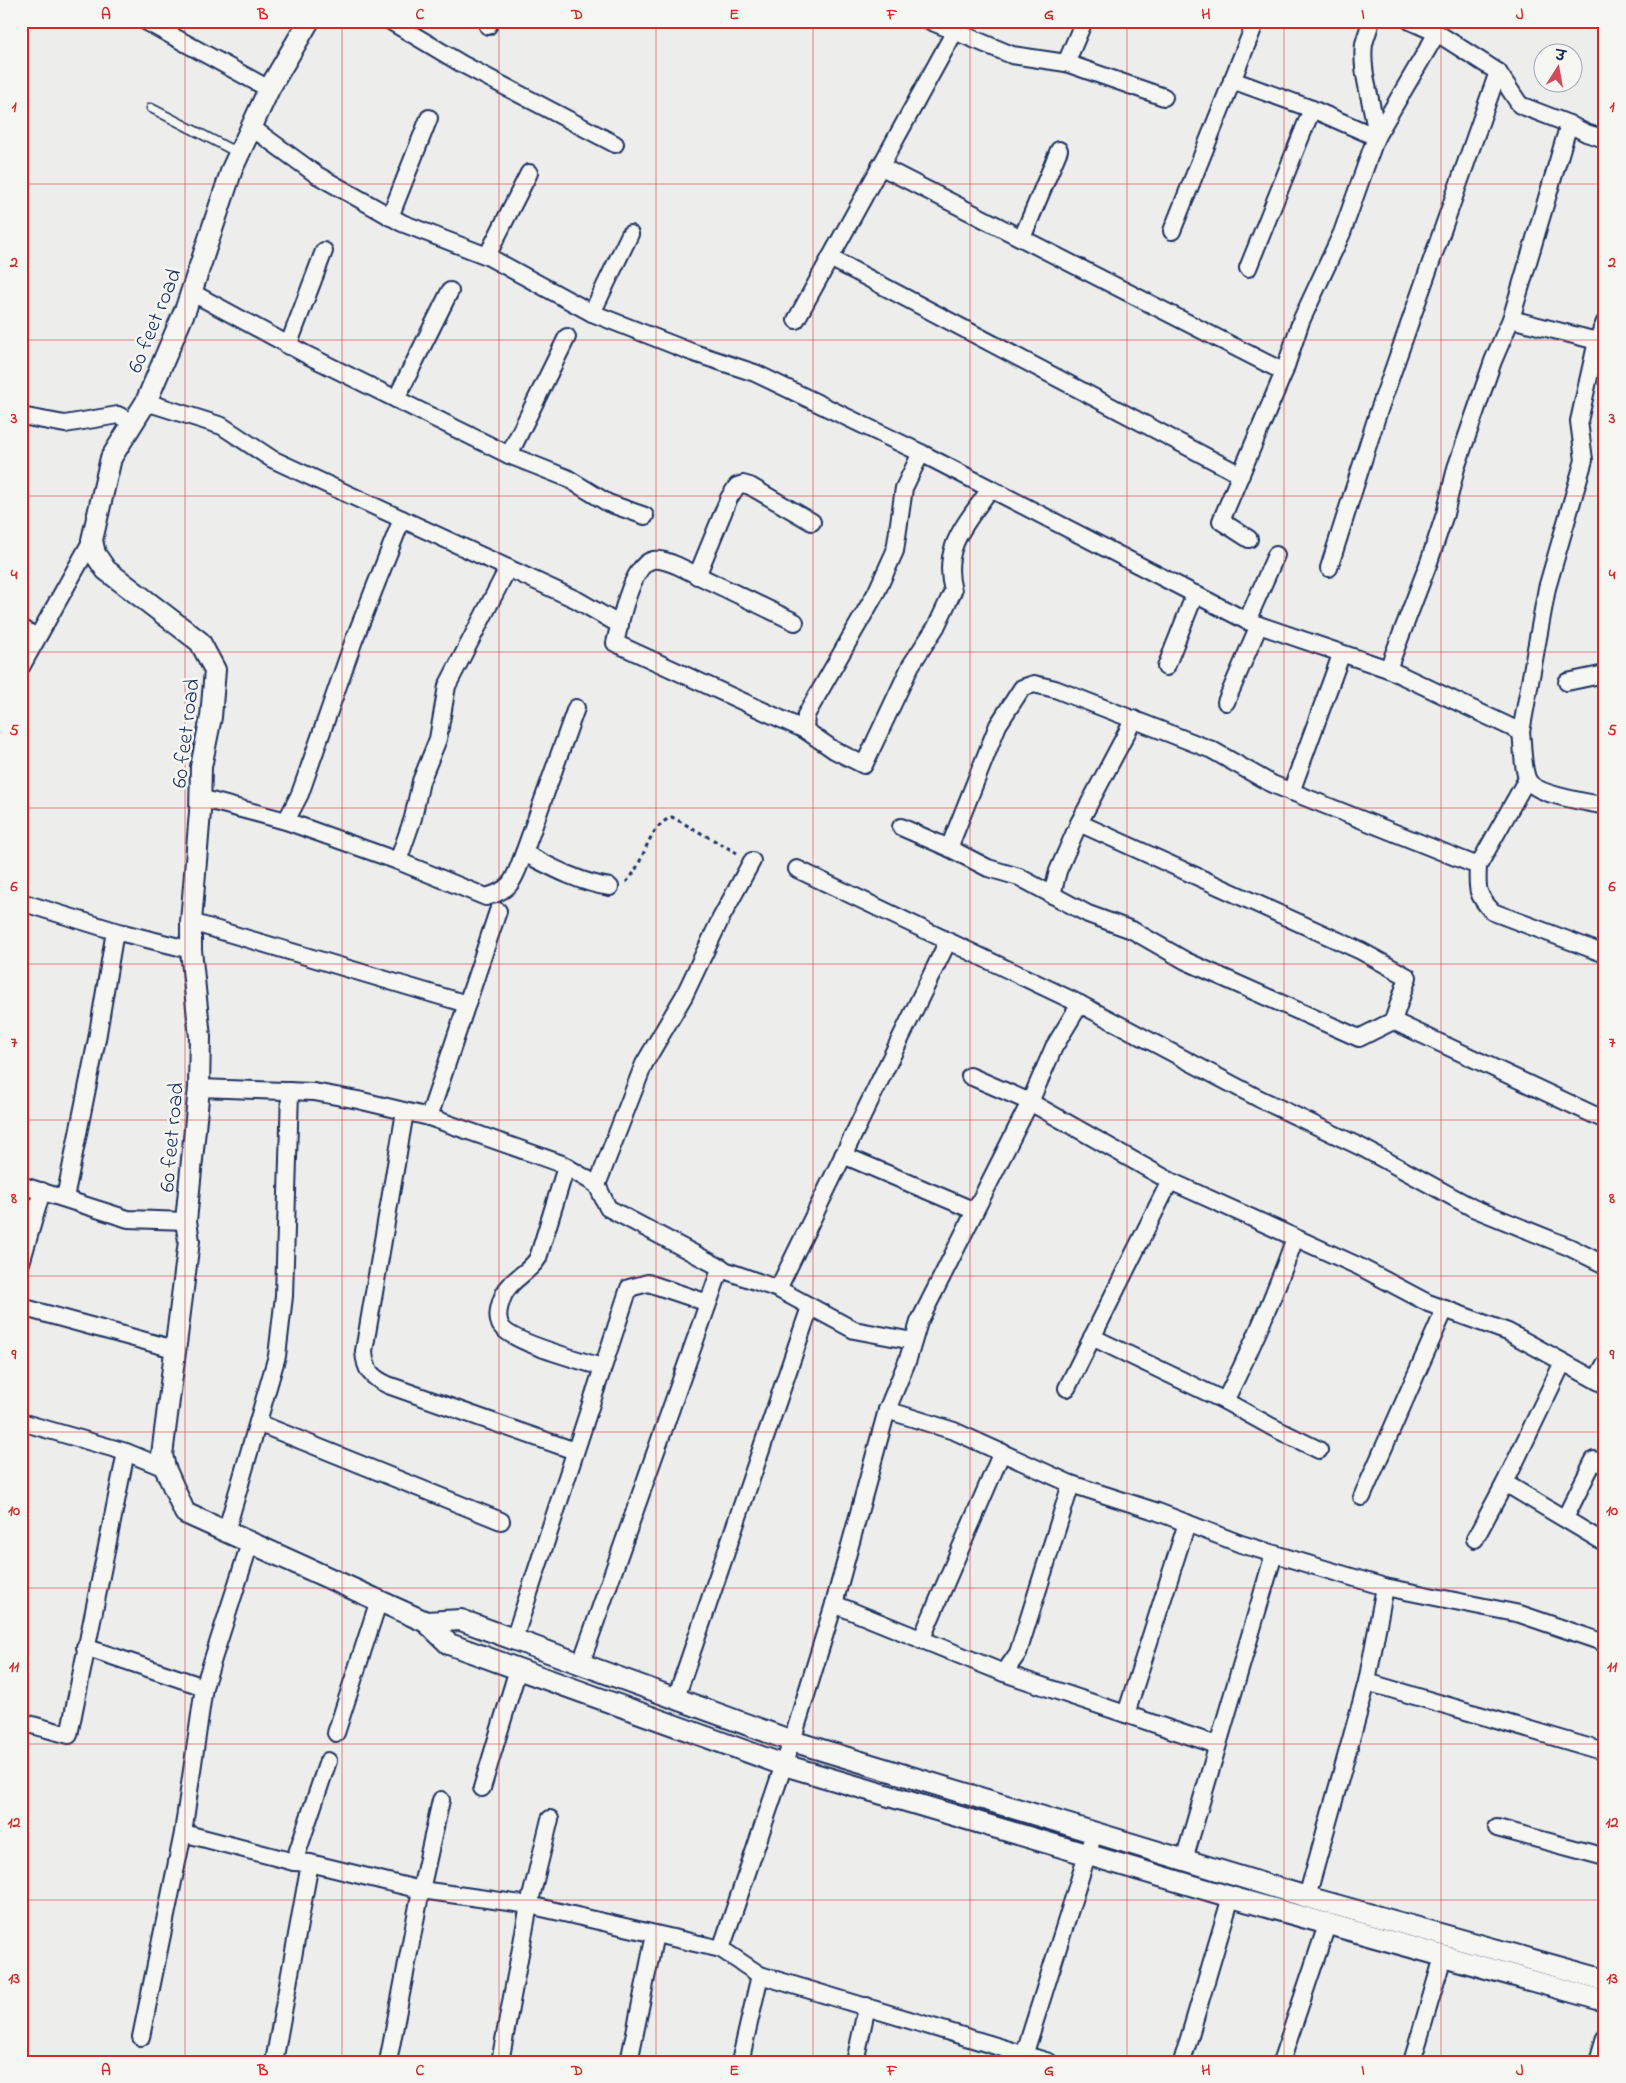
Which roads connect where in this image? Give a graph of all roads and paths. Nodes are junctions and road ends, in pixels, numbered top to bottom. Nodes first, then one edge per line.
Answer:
1 (145, 21) edge
2 (309, 21) edge
3 (390, 21) edge
4 (930, 21) edge
5 (1084, 21) edge
6 (1256, 21) edge
7 (1371, 21) edge
8 (1410, 21) edge
9 (955, 31) junction
10 (1437, 33) junction
11 (1066, 63) junction
12 (1498, 72) junction
13 (1232, 80) junction
14 (270, 89) junction
15 (1164, 97) dead end
16 (151, 108) dead end
17 (1312, 109) junction
18 (429, 118) dead end
19 (1569, 124) junction
20 (252, 127) junction
21 (1376, 137) junction
22 (1605, 138) edge
23 (615, 144) dead end
24 (1059, 150) dead end
25 (239, 154) junction
26 (880, 166) junction
27 (529, 174) dead end
28 (390, 216) junction
29 (1172, 231) dead end
30 (630, 234) dead end
31 (1022, 238) junction
32 (324, 252) dead end
33 (487, 256) junction
34 (830, 258) junction
35 (1248, 268) dead end
36 (450, 291) dead end
37 (191, 292) junction
38 (592, 313) junction
39 (1510, 319) junction
40 (796, 320) dead end
41 (1605, 322) edge
42 (567, 337) dead end
43 (1598, 341) junction
44 (288, 346) junction
45 (1284, 372) junction
46 (396, 398) junction
47 (146, 402) junction
48 (21, 416) edge
49 (132, 423) junction
50 (921, 453) junction
51 (509, 455) junction
52 (1241, 475) junction
53 (990, 489) junction
54 (645, 516) dead end
55 (402, 519) junction
56 (812, 522) dead end
57 (1249, 539) dead end
58 (92, 540) junction
59 (1276, 555) dead end
60 (508, 568) junction
61 (1329, 568) dead end
62 (697, 576) junction
63 (1195, 594) junction
64 (795, 622) dead end
65 (1253, 623) junction
66 (620, 625) junction
67 (21, 628) edge
68 (37, 637) junction
69 (1341, 655) junction
70 (21, 667) edge
71 (1166, 667) dead end
72 (1388, 669) junction
73 (1605, 674) edge
74 (1567, 682) dead end
75 (1226, 702) dead end
76 (576, 708) dead end
77 (1134, 719) junction
78 (805, 730) junction
79 (1521, 732) junction
80 (1527, 779) junction
81 (1291, 792) junction
82 (200, 798) junction
83 (1605, 806) edge
84 (286, 821) junction
85 (1079, 823) junction
86 (901, 827) dead end
87 (949, 848) junction
88 (524, 853) junction
89 (398, 861) junction
90 (752, 861) joint
91 (1478, 866) junction
92 (797, 869) dead end
93 (610, 887) joint
94 (1052, 895) junction
95 (21, 902) edge
96 (498, 911) dead end
97 (190, 922) junction
98 (115, 931) junction
99 (948, 940) junction
100 (191, 950) junction
101 (1605, 954) edge
102 (467, 1004) junction
103 (1080, 1004) junction
104 (1393, 1021) junction
105 (970, 1076) dead end
106 (200, 1088) junction
107 (290, 1090) junction
108 (1030, 1102) junction
109 (405, 1112) junction
110 (430, 1117) junction
111 (1605, 1120) edge
112 (843, 1155) junction
113 (566, 1167) junction
114 (1170, 1181) junction
115 (21, 1185) edge
116 (597, 1185) junction
117 (42, 1190) junction
118 (64, 1198) junction
119 (975, 1211) junction
120 (186, 1221) junction
121 (1295, 1238) junction
122 (21, 1263) edge
123 (1605, 1265) edge
124 (721, 1267) junction
125 (778, 1289) junction
126 (708, 1303) junction
127 (810, 1306) junction
128 (24, 1308) dead end
129 (1445, 1309) junction
130 (1092, 1337) junction
131 (913, 1341) junction
132 (174, 1349) junction
133 (1563, 1362) junction
134 (1605, 1364) edge
135 (602, 1367) junction
136 (1600, 1382) edge
137 (1067, 1388) dead end
138 (1225, 1401) junction
139 (887, 1410) junction
140 (21, 1422) edge
141 (258, 1423) junction
142 (1319, 1450) dead end
143 (575, 1451) junction
144 (126, 1452) junction
145 (1002, 1452) junction
146 (1605, 1465) edge
147 (165, 1468) junction
148 (1505, 1483) junction
149 (1071, 1484) junction
150 (1362, 1497) dead end
151 (1564, 1518) junction
152 (501, 1520) dead end
153 (1187, 1523) junction
154 (226, 1532) junction
155 (1475, 1540) dead end
156 (250, 1542) junction
157 (1605, 1543) edge
158 (1274, 1554) junction
159 (1385, 1587) junction
160 (378, 1600) junction
161 (834, 1604) junction
162 (426, 1622) junction
163 (514, 1639) junction
164 (921, 1640) junction
165 (1605, 1644) edge
166 (85, 1647) junction
167 (581, 1663) junction
168 (518, 1669) junction
169 (1004, 1673) junction
170 (1367, 1682) junction
171 (204, 1687) junction
172 (676, 1698) junction
173 (1126, 1714) junction
174 (21, 1722) edge
175 (336, 1733) dead end
176 (792, 1741) junction
177 (1217, 1745) junction
178 (1605, 1752) edge
179 (328, 1761) dead end
180 (784, 1765) junction
181 (482, 1788) dead end
182 (441, 1800) dead end
183 (550, 1819) dead end
184 (1498, 1828) dead end
185 (183, 1833) junction
186 (1094, 1833) junction
187 (1087, 1856) junction
188 (1605, 1857) edge
189 (1184, 1860) junction
190 (302, 1863) junction
191 (421, 1890) junction
192 (1231, 1897) junction
193 (1307, 1897) junction
194 (529, 1905) junction
195 (1327, 1924) junction
196 (655, 1934) junction
197 (721, 1949) junction
198 (1443, 1957) junction
199 (760, 1974) junction
200 (1605, 1980) edge
201 (1605, 2001) edge
202 (868, 2006) junction
203 (141, 2037) dead end
204 (1605, 2038) edge
205 (1023, 2058) edge
206 (274, 2062) edge
207 (388, 2062) edge
208 (500, 2062) edge
209 (628, 2062) edge
210 (740, 2062) edge
211 (855, 2062) edge
212 (1049, 2062) edge
213 (1182, 2062) edge
214 (1281, 2062) edge
215 (1412, 2062) edge
216 (1598, 2062) edge

1 - 14 street
2 - 14 street, 60 feet road
3 - 23 street
4 - 9 street
5 - 11 street
6 - 13 street
7 - 21 street
8 - 10 street
9 - 11 street
9 - 26 street
10 - 12 street
10 - 21 street
11 - 15 street
12 - 19 street
12 - 61 street
13 - 17 street
13 - 29 street
14 - 20 street, 60 feet road
16 - 25 lane
17 - 21 street
17 - 35 street
18 - 28 street
19 - 22 street
19 - 39 street
20 - 25 street, 60 feet road
20 - 28 street
21 - 45 street
24 - 31 street
25 - 37 street, 60 feet road
26 - 31 street
26 - 34 street
27 - 33 street
28 - 33 street
30 - 38 street
31 - 45 street
32 - 44 street
33 - 38 street
34 - 40 street
34 - 52 street
36 - 46 street
37 - 44 street
37 - 47 street, 60 feet road
38 - 50 street
39 - 43 street
39 - 72 street
41 - 43 street
42 - 51 street
43 - 79 street
44 - 46 street
45 - 52 street
46 - 51 street
47 - 49 street, 60 feet road
47 - 55 street
48 - 49 street
49 - 58 street, 60 feet road
50 - 53 street
50 - 78 street
51 - 54 street
52 - 57 street
53 - 63 street
53 - 78 street
55 - 60 street
55 - 84 street
56 - 62 street
58 - 68 street
58 - 82 street, 60 feet road
59 - 65 street
60 - 66 street
60 - 89 street
62 - 64 street
62 - 66 street
63 - 65 street
63 - 71 street
65 - 69 street
65 - 75 street
66 - 78 street
67 - 68 street
68 - 70 street
69 - 72 street
69 - 81 street
72 - 79 street
73 - 74 street
76 - 88 street
77 - 81 street
77 - 85 street
77 - 87 street
79 - 80 street
80 - 83 street
80 - 91 street
81 - 91 street
82 - 84 street
82 - 97 street, 60 feet road
84 - 89 street
85 - 94 street
85 - 104 street
86 - 87 street
87 - 94 street
88 - 89 street
88 - 93 street
90 - 93 path
90 - 116 street
91 - 101 street
92 - 99 street
94 - 104 street
95 - 98 street
96 - 102 street
97 - 100 street, 60 feet road
97 - 102 street
98 - 100 street
98 - 118 street
99 - 103 street
99 - 112 street
100 - 106 street, 60 feet road
102 - 110 street
103 - 108 street
103 - 123 street
104 - 111 street
105 - 108 street
106 - 107 street
106 - 120 street, 60 feet road
107 - 109 street
107 - 141 street
108 - 114 street
108 - 119 street
109 - 110 street
109 - 143 street
110 - 113 street
112 - 119 street
112 - 125 street
113 - 116 street
113 - 135 street
114 - 121 street
114 - 130 street
115 - 117 street
116 - 124 street
117 - 118 street
117 - 122 street
118 - 120 street
119 - 131 street
120 - 132 street, 60 feet road
121 - 129 street
121 - 138 street
124 - 125 street
124 - 126 street
125 - 127 street
126 - 135 street
126 - 167 street
127 - 131 street
127 - 172 street
128 - 132 street
129 - 133 street
129 - 150 street
130 - 137 street
130 - 138 street
131 - 139 street
132 - 147 street, 60 feet road
133 - 136 street
133 - 148 street
134 - 136 street
135 - 143 street
138 - 142 street
139 - 145 street
139 - 161 street
140 - 144 street
141 - 152 street
141 - 154 street
143 - 163 street
144 - 147 street
144 - 166 street
145 - 149 street
145 - 164 street
146 - 151 street
147 - 154 street, 60 feet road
148 - 151 street
148 - 155 street
149 - 153 street
149 - 169 street
151 - 157 street
153 - 158 street
153 - 173 street
154 - 156 street
156 - 160 street
156 - 171 street
158 - 159 street
158 - 177 street
159 - 165 street
159 - 170 street
160 - 162 street
160 - 175 street
161 - 164 street
161 - 176 street
162 - 163 street
162 - 168 street
163 - 167 street
164 - 169 street
166 - 171 street
166 - 174 street
167 - 172 street
168 - 180 street
168 - 181 street
169 - 173 street
170 - 178 street
170 - 193 street
171 - 185 street
172 - 176 street
173 - 177 street
176 - 180 street
176 - 186 street
177 - 189 street
179 - 190 street
180 - 187 street
180 - 197 street
182 - 191 street
183 - 194 street
184 - 188 street
185 - 190 street
185 - 203 street
186 - 187 street
186 - 189 street
187 - 192 street
187 - 205 street
189 - 193 street
190 - 191 street
190 - 206 street
191 - 194 street
191 - 207 street
192 - 195 street
192 - 213 street
193 - 200 street
194 - 196 street
194 - 208 street
195 - 198 street
195 - 214 street
196 - 197 street
196 - 209 street
197 - 199 street
198 - 201 street
198 - 215 street
199 - 202 street
199 - 210 street
202 - 205 street
202 - 211 street
204 - 216 street
205 - 212 street

